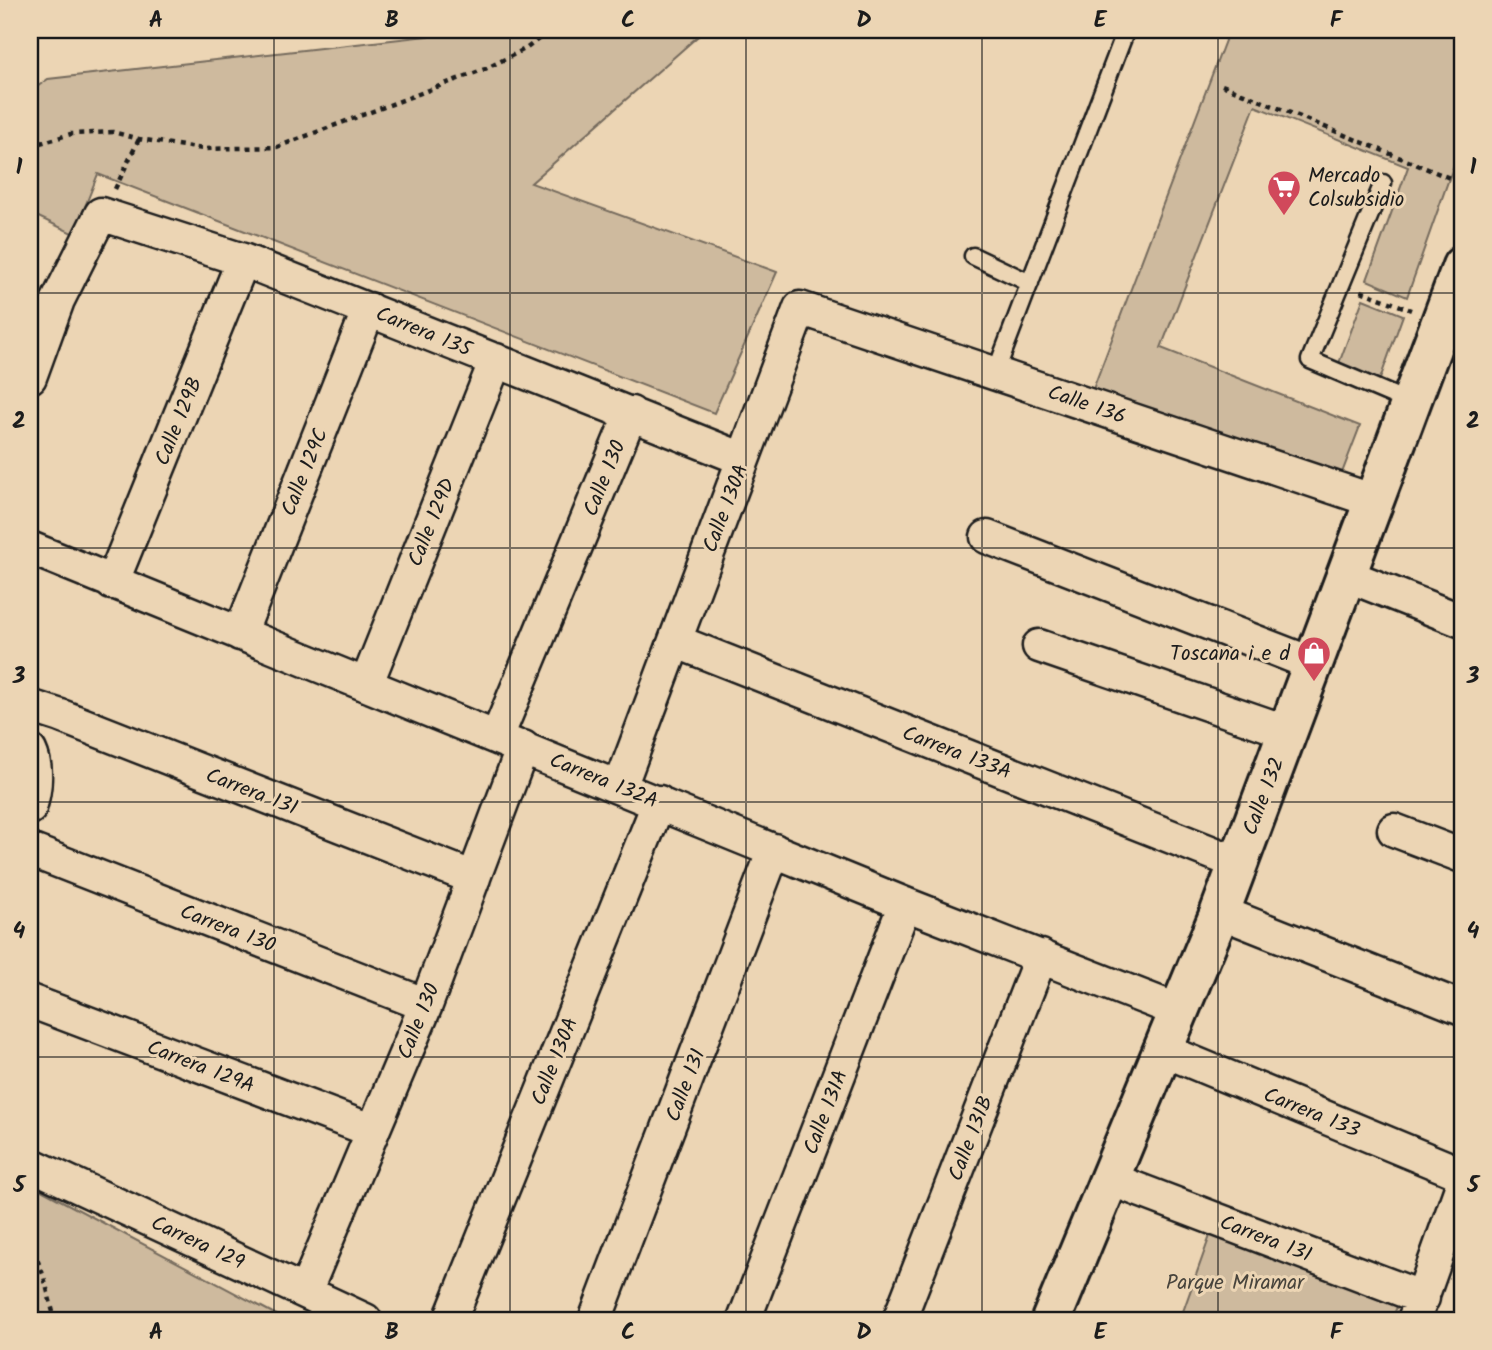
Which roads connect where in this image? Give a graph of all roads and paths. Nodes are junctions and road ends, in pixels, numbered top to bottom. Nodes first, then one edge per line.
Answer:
1 (550, 30) edge
2 (1126, 30) edge
3 (1222, 85) dead end
4 (139, 139) junction
5 (30, 146) edge
6 (1457, 181) dead end
7 (1383, 183) dead end
8 (102, 214) junction
9 (973, 256) dead end
10 (243, 260) junction
11 (1462, 266) edge
12 (1030, 283) junction
13 (1342, 283) junction
14 (800, 308) joint
15 (369, 309) junction
16 (1412, 311) dead end
17 (496, 360) junction
18 (995, 373) junction
19 (30, 377) edge
20 (1411, 403) junction
21 (631, 413) junction
22 (743, 459) junction
23 (1374, 500) junction
24 (987, 537) dead end
25 (30, 548) edge
26 (1346, 575) junction
27 (112, 583) junction
28 (1462, 621) edge
29 (240, 634) junction
30 (675, 641) junction
31 (1039, 646) dead end
32 (1313, 664) junction
33 (366, 685) junction
34 (30, 706) edge
35 (1288, 732) junction
36 (510, 742) junction
37 (30, 751) edge
38 (620, 787) junction
39 (659, 802) junction
40 (30, 808) edge
41 (1394, 830) dead end
42 (30, 850) edge
43 (774, 850) junction
44 (1462, 856) edge
45 (1238, 863) junction
46 (474, 878) junction
47 (905, 904) junction
48 (1220, 912) junction
49 (1041, 956) junction
50 (30, 1001) edge
51 (426, 1005) junction
52 (1462, 1008) edge
53 (1179, 1011) junction
54 (1163, 1050) junction
55 (373, 1131) junction
56 (30, 1164) edge
57 (1462, 1174) edge
58 (1110, 1179) junction
59 (1462, 1185) edge
60 (30, 1241) edge
61 (305, 1292) junction
62 (1419, 1309) edge
63 (345, 1316) edge
64 (55, 1320) edge
65 (450, 1320) edge
66 (595, 1320) edge
67 (744, 1320) edge
68 (899, 1320) edge
69 (1051, 1320) edge

1 - 4 path
2 - 12 lane
3 - 6 path
4 - 5 path
4 - 8 path
7 - 13 lane
8 - 10 street, Carrera 135
8 - 19 street
9 - 12 lane
10 - 15 street, Carrera 135
10 - 27 street, Calle 129B
11 - 20 street, Calle 132
12 - 18 lane
13 - 16 path
13 - 20 lane
14 - 18 street, Calle 136
14 - 22 street, Calle 130A
15 - 17 street, Carrera 135
15 - 29 street, Calle 129C
17 - 21 street, Carrera 135
17 - 33 street, Calle 129D
18 - 23 street, Calle 136
20 - 23 street, Calle 132
21 - 22 street, Carrera 135
21 - 36 street, Calle 130
22 - 30 street, Calle 130A
23 - 26 street, Calle 132
24 - 32 street
25 - 27 street, Carrera 132A
26 - 28 street
26 - 32 street, Calle 132
27 - 29 street, Carrera 132A
29 - 33 street, Carrera 132A
30 - 38 street, Calle 130A
30 - 45 street, Carrera 133A
31 - 35 street
32 - 35 street, Calle 132
33 - 36 street, Carrera 132A
34 - 46 street, Carrera 131
35 - 45 street, Calle 132
36 - 38 street, Carrera 132A
36 - 46 street, Calle 130
37 - 40 street
38 - 39 street, Carrera 132A
39 - 43 street, Carrera 132A
39 - 65 street, Calle 130A
41 - 44 street
42 - 51 street, Carrera 130
43 - 47 street, Carrera 132A
43 - 66 street, Calle 131
45 - 48 street, Calle 132
46 - 51 street, Calle 130
47 - 49 street, Carrera 132A
47 - 67 street, Calle 131A
48 - 52 street
48 - 53 street, Calle 132
49 - 53 street, Carrera 132A
49 - 68 street, Calle 131B
50 - 55 street, Carrera 129A
51 - 55 street, Calle 130
53 - 54 street, Calle 132
54 - 57 street, Carrera 133
54 - 58 street, Calle 132
55 - 61 street, Calle 130
56 - 61 street, Carrera 129
58 - 62 street, Carrera 131
58 - 69 street, Calle 132
59 - 62 street
60 - 64 path
61 - 63 street, Carrera 129

